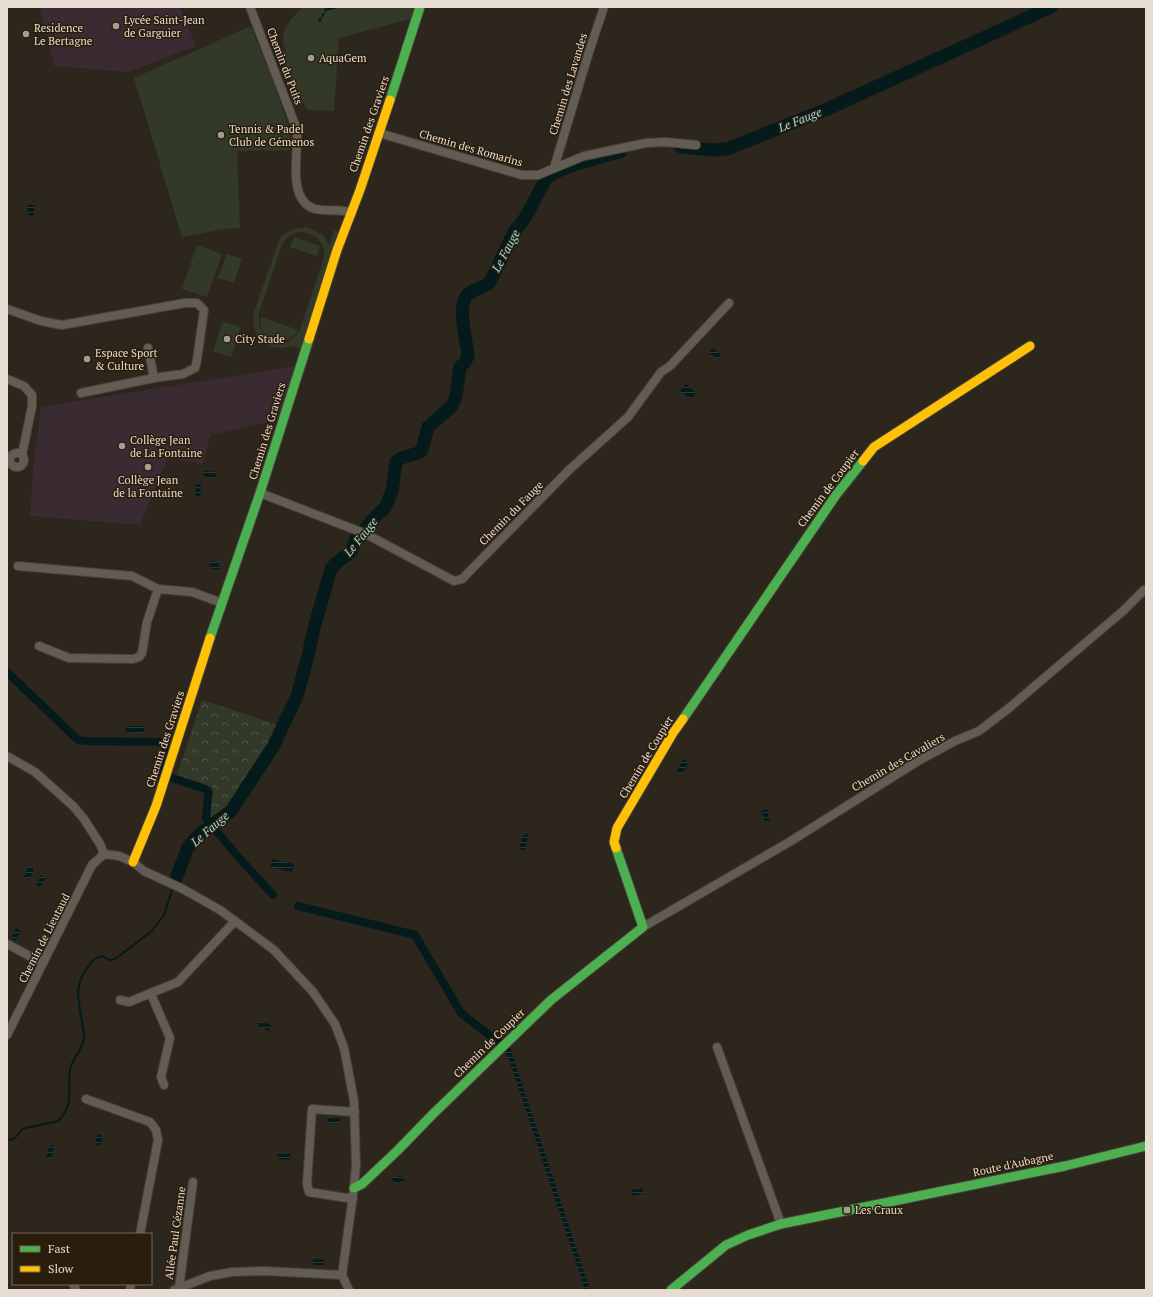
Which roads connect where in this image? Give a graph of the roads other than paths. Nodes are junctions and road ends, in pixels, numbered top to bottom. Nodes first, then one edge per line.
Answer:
1 (250, 7) edge
2 (420, 7) edge
3 (604, 7) edge
4 (379, 133) junction
5 (696, 145) dead end
6 (554, 168) junction
7 (352, 213) junction
8 (729, 303) dead end
9 (7, 309) edge
10 (1030, 346) dead end
11 (148, 348) dead end
12 (154, 378) junction
13 (7, 379) edge
14 (82, 394) dead end
15 (11, 467) edge
16 (260, 493) junction
17 (18, 566) dead end
18 (158, 589) junction
19 (1144, 590) dead end
20 (222, 603) junction
21 (39, 646) dead end
22 (7, 756) edge
23 (104, 854) junction
24 (133, 862) junction
25 (235, 921) junction
26 (643, 927) junction
27 (7, 944) edge
28 (43, 962) junction
29 (151, 994) junction
30 (120, 1000) dead end
31 (7, 1035) edge
32 (717, 1047) dead end
33 (164, 1085) dead end
34 (86, 1099) dead end
35 (354, 1112) junction
36 (1146, 1146) edge
37 (193, 1182) dead end
38 (354, 1188) junction
39 (353, 1199) junction
40 (781, 1224) junction
41 (140, 1233) edge
42 (342, 1275) junction
43 (176, 1289) edge
44 (349, 1290) edge
45 (671, 1290) edge

1 - 7 street, Chemin du Puits
2 - 4 street, Chemin des Graviers
3 - 6 street, Chemin des Lavandes
4 - 6 street, Chemin des Romarins
4 - 7 street, Chemin des Graviers
5 - 6 street, Chemin des Romarins
7 - 16 street, Chemin des Graviers
8 - 16 street, Chemin du Fauge
9 - 12 street
10 - 26 street, Chemin de Coupier
11 - 12 street
12 - 14 street
13 - 15 street
16 - 20 street, Chemin des Graviers
17 - 18 street
18 - 20 street
18 - 21 street
19 - 26 street, Chemin des Cavaliers
20 - 24 street, Chemin des Graviers
22 - 23 street
23 - 24 street
23 - 28 street, Chemin de Lieutaud
24 - 25 street
25 - 29 street
25 - 35 street
26 - 38 street, Chemin de Coupier
27 - 28 street
28 - 31 street, Chemin de Lieutaud
29 - 30 street
29 - 33 street
32 - 40 street
34 - 41 street
35 - 38 street
35 - 39 street
36 - 40 street, Route d'Aubagne
37 - 43 street, Allée Paul Cézanne
38 - 39 street
39 - 42 street
40 - 45 street, Route d'Aubagne
42 - 43 street
42 - 44 street

